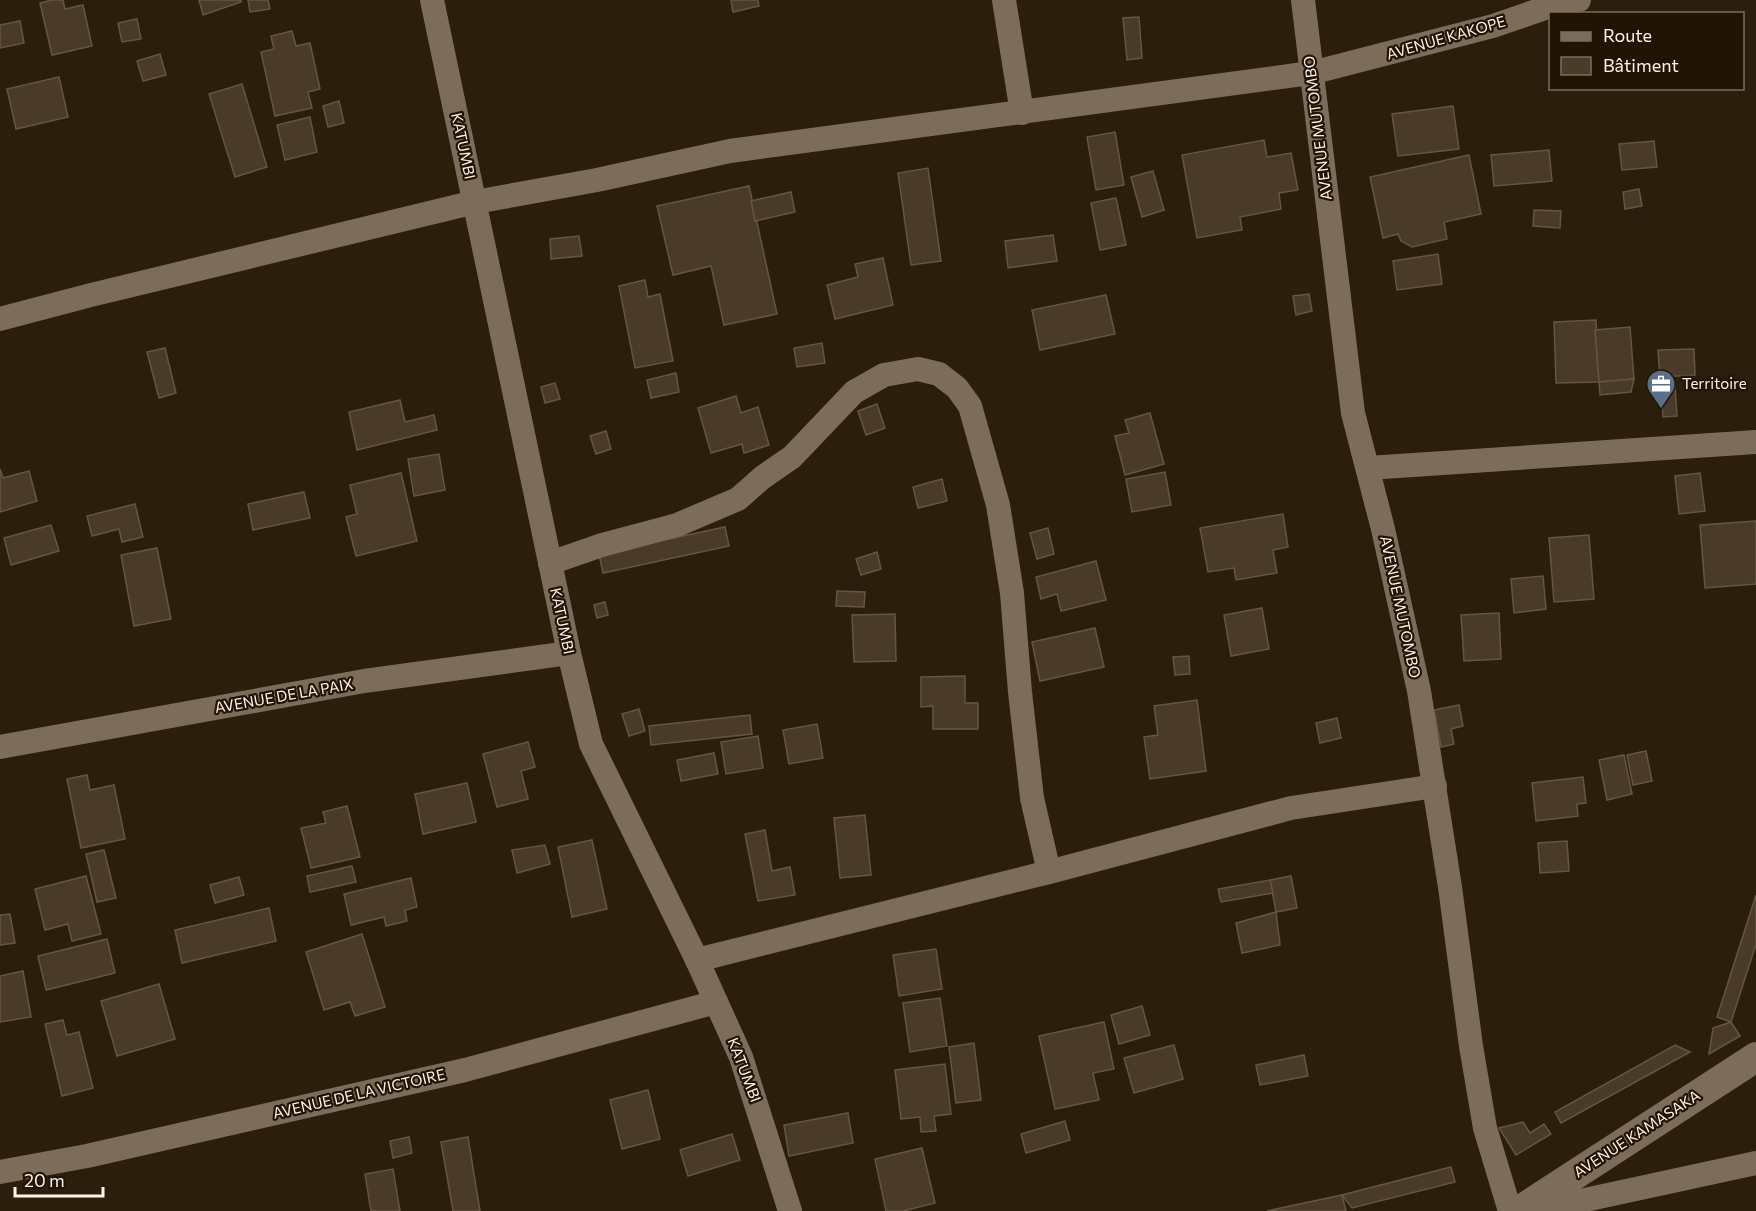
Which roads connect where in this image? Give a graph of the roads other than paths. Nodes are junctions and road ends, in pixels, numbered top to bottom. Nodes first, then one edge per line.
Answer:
1 (432, 0) edge
2 (1004, 0) edge
3 (1302, 0) edge
4 (1580, 0) edge
5 (1311, 73) junction
6 (1022, 113) junction
7 (475, 202) junction
8 (0, 319) edge
9 (1756, 442) edge
10 (1368, 468) junction
11 (550, 563) junction
12 (569, 653) junction
13 (0, 747) edge
14 (1435, 786) junction
15 (1049, 872) junction
16 (697, 960) junction
17 (716, 1002) junction
18 (1756, 1057) edge
19 (1756, 1163) edge
20 (0, 1172) edge
21 (790, 1211) edge
22 (1510, 1211) edge
23 (1519, 1211) edge
24 (1534, 1211) edge

1 - 7 street, KATUMBI
2 - 6 street
3 - 5 street, AVENUE MUTOMBO
4 - 5 street, AVENUE KAKOPE
5 - 6 street, AVENUE KAKOPE
5 - 10 street, AVENUE MUTOMBO
6 - 7 street, AVENUE KAKOPE
7 - 8 street, AVENUE KAKOPE
7 - 11 street, KATUMBI
9 - 10 street
10 - 14 street, AVENUE MUTOMBO
11 - 12 street, KATUMBI
11 - 15 street
12 - 13 street, AVENUE DE LA PAIX
12 - 16 street, KATUMBI
14 - 15 street
14 - 22 street, AVENUE MUTOMBO
15 - 16 street
16 - 17 street, KATUMBI
17 - 20 street, AVENUE DE LA VICTOIRE
17 - 21 street, KATUMBI
18 - 23 street, AVENUE KAMASAKA
19 - 24 street

